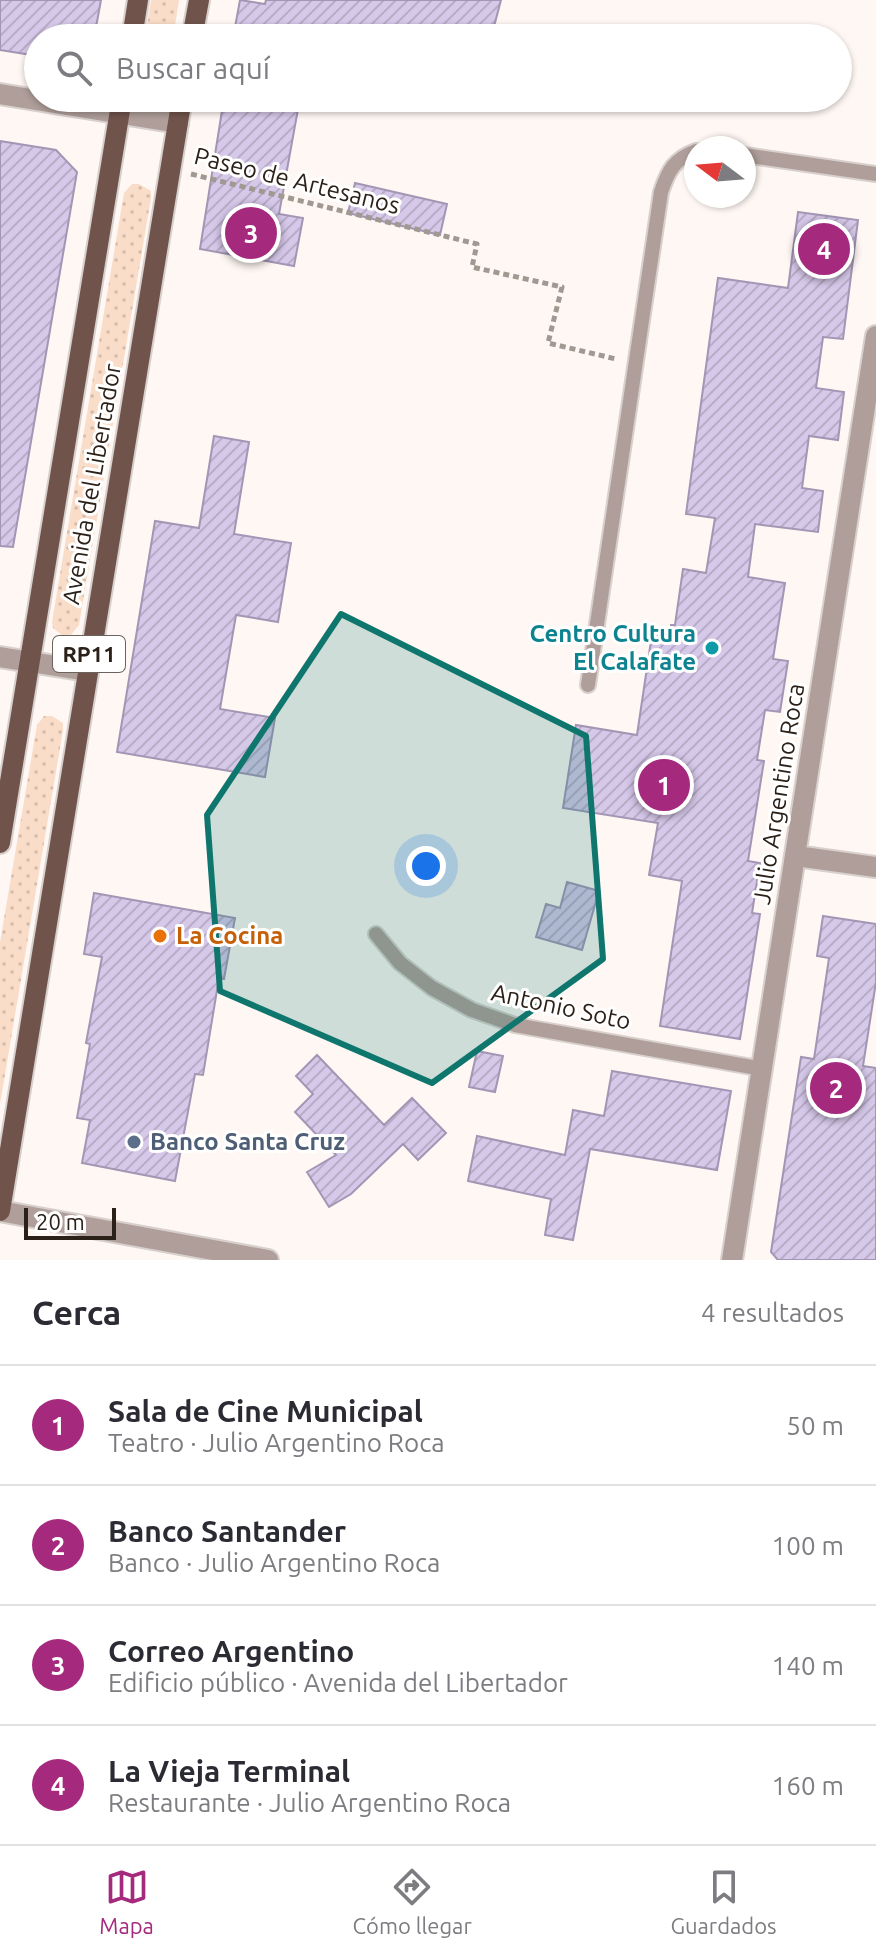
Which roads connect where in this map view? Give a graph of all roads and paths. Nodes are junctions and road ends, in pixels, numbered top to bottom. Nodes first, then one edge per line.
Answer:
1 (138, 0) edge
2 (199, 0) edge
3 (134, 24) edge
4 (195, 24) edge
5 (0, 94) edge
6 (24, 96) edge
7 (120, 112) edge
8 (141, 112) edge
9 (180, 112) edge
10 (178, 123) junction
11 (684, 156) edge
12 (756, 157) edge
13 (171, 169) junction
14 (876, 174) edge
15 (876, 336) edge
16 (636, 364) junction
17 (874, 368) edge
18 (0, 657) edge
19 (30, 662) junction
20 (87, 671) junction
21 (588, 685) dead end
22 (0, 843) edge
23 (796, 856) junction
24 (876, 867) edge
25 (376, 934) dead end
26 (763, 1069) junction
27 (0, 1211) edge
28 (268, 1260) edge
29 (732, 1260) edge

1 - 3 main road
2 - 4 main road
5 - 6 street
7 - 19 main road, Avenida del Libertador / RP11
8 - 10 street
9 - 10 main road, Avenida del Libertador / RP11
10 - 13 main road, Avenida del Libertador / RP11
11 - 16 lane
12 - 14 lane
13 - 16 path, Paseo de Artesanos
13 - 20 main road, Avenida del Libertador / RP11
15 - 17 street, Julio Argentino Roca
16 - 21 lane
17 - 23 street, Julio Argentino Roca
18 - 19 street
19 - 20 street
19 - 22 main road, Avenida del Libertador / RP11
20 - 27 main road, Avenida del Libertador / RP11
23 - 24 street
23 - 26 street, Julio Argentino Roca
25 - 26 lane, Antonio Soto
26 - 29 street, Julio Argentino Roca
27 - 28 street

